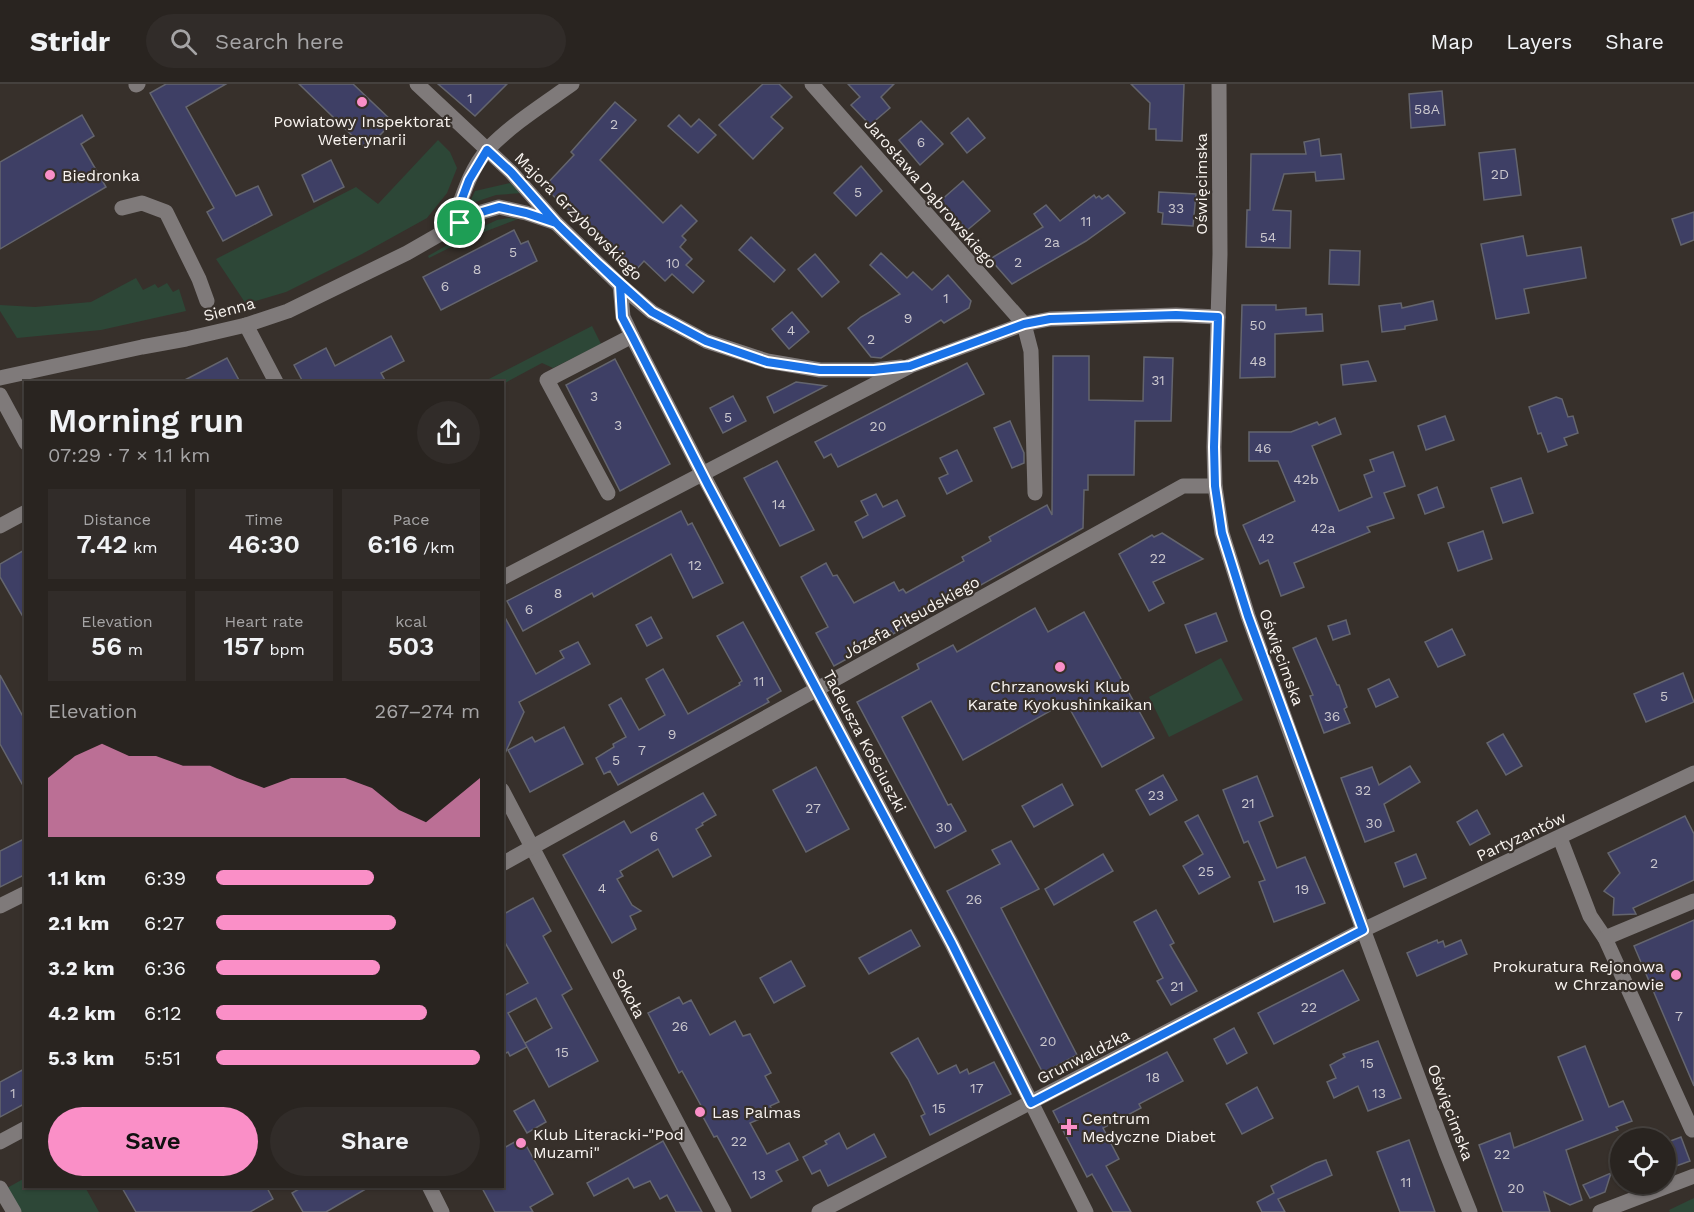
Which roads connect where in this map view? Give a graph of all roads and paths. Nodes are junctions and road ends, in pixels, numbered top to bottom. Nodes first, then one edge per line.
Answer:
1 (417, 84) edge
2 (572, 84) edge
3 (812, 84) edge
4 (1219, 84) edge
5 (487, 150) junction
6 (122, 208) dead end
7 (556, 223) junction
8 (451, 228) junction
9 (620, 285) junction
10 (207, 301) dead end
11 (1218, 317) junction
12 (1024, 324) junction
13 (246, 325) junction
14 (632, 336) junction
15 (910, 366) junction
16 (0, 378) edge
17 (275, 381) edge
18 (0, 395) edge
19 (24, 439) edge
20 (702, 473) junction
21 (1215, 486) junction
22 (608, 493) dead end
23 (1035, 493) dead end
24 (24, 513) edge
25 (0, 526) edge
26 (504, 577) edge
27 (817, 690) junction
28 (1694, 773) edge
29 (504, 794) edge
30 (1560, 837) junction
31 (533, 847) junction
32 (504, 863) edge
33 (24, 893) edge
34 (1694, 901) edge
35 (0, 906) edge
36 (1363, 930) junction
37 (1605, 938) junction
38 (1031, 1103) junction
39 (24, 1129) edge
40 (1693, 1132) edge
41 (0, 1142) edge
42 (1694, 1176) edge
43 (0, 1188) edge
44 (430, 1188) edge
45 (1635, 1205) edge
46 (14, 1212) edge
47 (442, 1212) edge
48 (724, 1212) edge
49 (819, 1212) edge
50 (1086, 1212) edge
51 (1470, 1212) edge
52 (1600, 1212) edge

1 - 5 street, Majora Grzybowskiego
2 - 5 street
3 - 12 street, Jarosława Dąbrowskiego
4 - 11 street, Oświęcimska
5 - 7 street, Majora Grzybowskiego
5 - 8 street
6 - 10 street
7 - 8 street, Sienna
7 - 9 street, Majora Grzybowskiego
8 - 13 street, Sienna
9 - 14 street, Tadeusza Kościuszki
9 - 15 street, Majora Grzybowskiego
11 - 12 street
11 - 21 street, Oświęcimska
12 - 15 street
12 - 23 street
13 - 16 street, Sienna
13 - 17 street
14 - 20 street, Tadeusza Kościuszki
14 - 22 street
15 - 20 street
18 - 19 street
20 - 26 street
20 - 27 street, Tadeusza Kościuszki
21 - 27 street, Józefa Piłsudskiego
21 - 36 street, Oświęcimska
24 - 25 street
27 - 31 street, Józefa Piłsudskiego
27 - 38 street, Tadeusza Kościuszki
28 - 30 street, Partyzantów
29 - 31 street, Sokoła
30 - 36 street, Partyzantów
30 - 37 street
31 - 32 street, Józefa Piłsudskiego
31 - 48 street, Sokoła
33 - 35 street
34 - 37 street
36 - 38 street, Grunwaldzka
36 - 51 street, Oświęcimska
37 - 40 street
38 - 49 street, Grunwaldzka
38 - 50 street, Tadeusza Kościuszki
39 - 41 street
42 - 45 street
43 - 46 street
44 - 47 street
45 - 52 street

